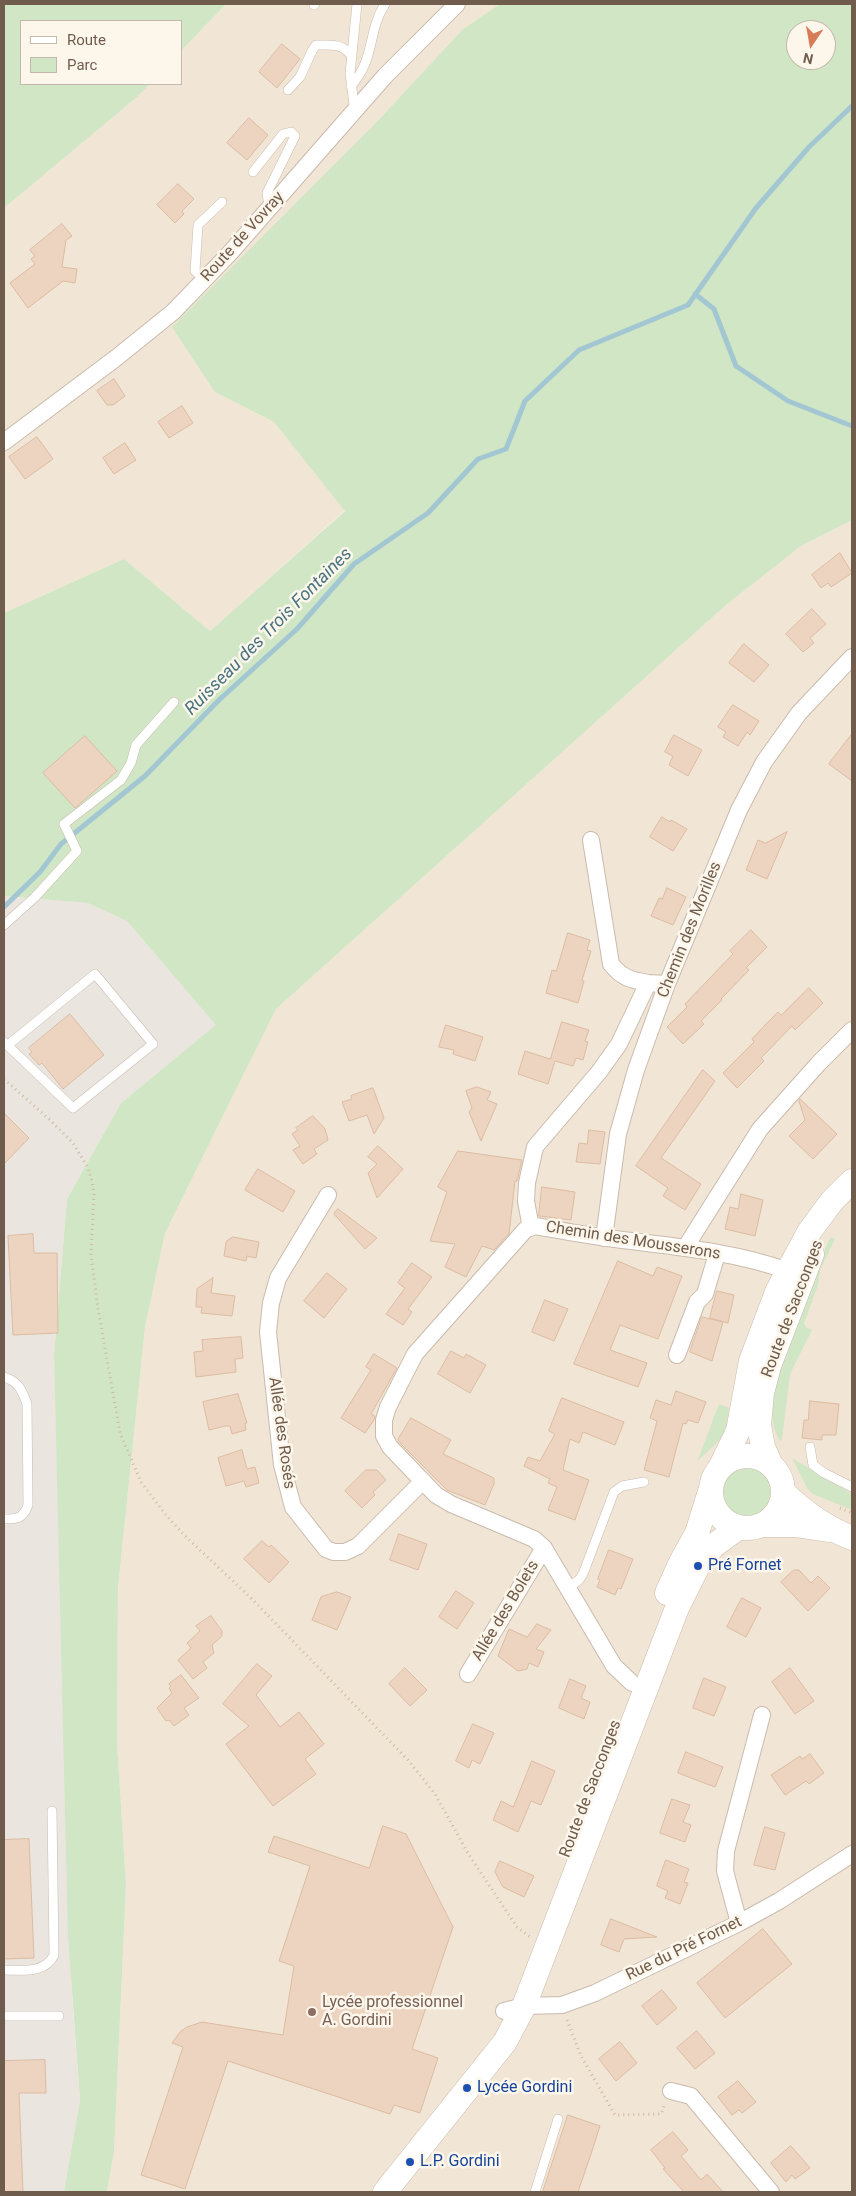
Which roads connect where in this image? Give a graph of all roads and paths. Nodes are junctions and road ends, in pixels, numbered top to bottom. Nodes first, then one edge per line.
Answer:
1 (357, 4) edge
2 (384, 4) edge
3 (457, 4) edge
4 (351, 55) junction
5 (351, 86) junction
6 (288, 90) dead end
7 (355, 112) junction
8 (253, 172) dead end
9 (222, 202) dead end
10 (272, 206) junction
11 (205, 280) junction
12 (4, 442) edge
13 (852, 657) edge
14 (174, 702) dead end
15 (591, 840) dead end
16 (4, 925) edge
17 (648, 983) junction
18 (667, 984) junction
19 (852, 1030) edge
20 (6, 1044) edge
21 (4, 1079) edge
22 (852, 1181) edge
23 (852, 1193) edge
24 (328, 1195) dead end
25 (531, 1228) junction
26 (604, 1238) junction
27 (685, 1248) junction
28 (717, 1254) junction
29 (798, 1266) junction
30 (677, 1355) dead end
31 (4, 1377) edge
32 (810, 1447) dead end
33 (770, 1464) junction
34 (721, 1466) junction
35 (423, 1481) junction
36 (644, 1482) dead end
37 (852, 1487) edge
38 (711, 1488) junction
39 (784, 1493) junction
40 (4, 1519) edge
41 (764, 1525) junction
42 (738, 1528) junction
43 (845, 1535) edge
44 (544, 1548) junction
45 (568, 1588) junction
46 (468, 1674) dead end
47 (632, 1683) junction
48 (762, 1714) dead end
49 (52, 1811) dead end
50 (852, 1854) edge
51 (739, 1924) junction
52 (534, 1939) junction
53 (4, 1970) edge
54 (562, 2005) junction
55 (514, 2008) junction
56 (4, 2016) edge
57 (60, 2016) dead end
58 (671, 2091) joint
59 (558, 2119) dead end
60 (385, 2192) edge
61 (535, 2192) edge
62 (771, 2192) edge

1 - 4 lane
2 - 5 lane
3 - 7 street, Route de Vovray
4 - 5 lane
4 - 6 lane
5 - 7 lane
7 - 10 street, Route de Vovray
8 - 10 lane
9 - 11 lane
10 - 11 street, Route de Vovray
11 - 12 street, Route de Vovray
13 - 18 street, Chemin des Morilles
14 - 16 lane
15 - 17 street
17 - 18 street
17 - 25 street
18 - 26 street, Chemin des Morilles
19 - 27 street
20 - 20 lane
21 - 52 path
22 - 29 street, Route de Sacconges
23 - 29 street, Route de Sacconges
24 - 35 street, Allée des Rosés
25 - 26 street, Chemin des Mousserons
25 - 35 street, Chemin des Mousserons
26 - 27 street, Chemin des Mousserons
27 - 28 street, Chemin des Mousserons
28 - 29 street, Chemin des Mousserons
28 - 30 street
29 - 33 street, Route de Sacconges
29 - 34 street, Route de Sacconges
31 - 40 lane
32 - 37 lane
33 - 34 street
33 - 39 street
34 - 38 street
35 - 44 street, Chemin des Mousserons
36 - 45 lane
38 - 42 street
38 - 47 street, Route de Sacconges
39 - 41 street
39 - 43 street
41 - 42 street
41 - 43 street
42 - 55 street, Route de Sacconges
44 - 45 street, Chemin des Mousserons
44 - 46 street, Allée des Bolets
45 - 47 street, Chemin des Mousserons
47 - 52 street, Route de Sacconges
48 - 51 street
49 - 53 lane
50 - 51 street, Rue du Pré Fornet
51 - 54 street, Rue du Pré Fornet
52 - 55 street, Route de Sacconges
54 - 55 street, Rue du Pré Fornet
54 - 58 path
55 - 60 street, Route de Sacconges
56 - 57 lane
58 - 62 street
59 - 61 lane

